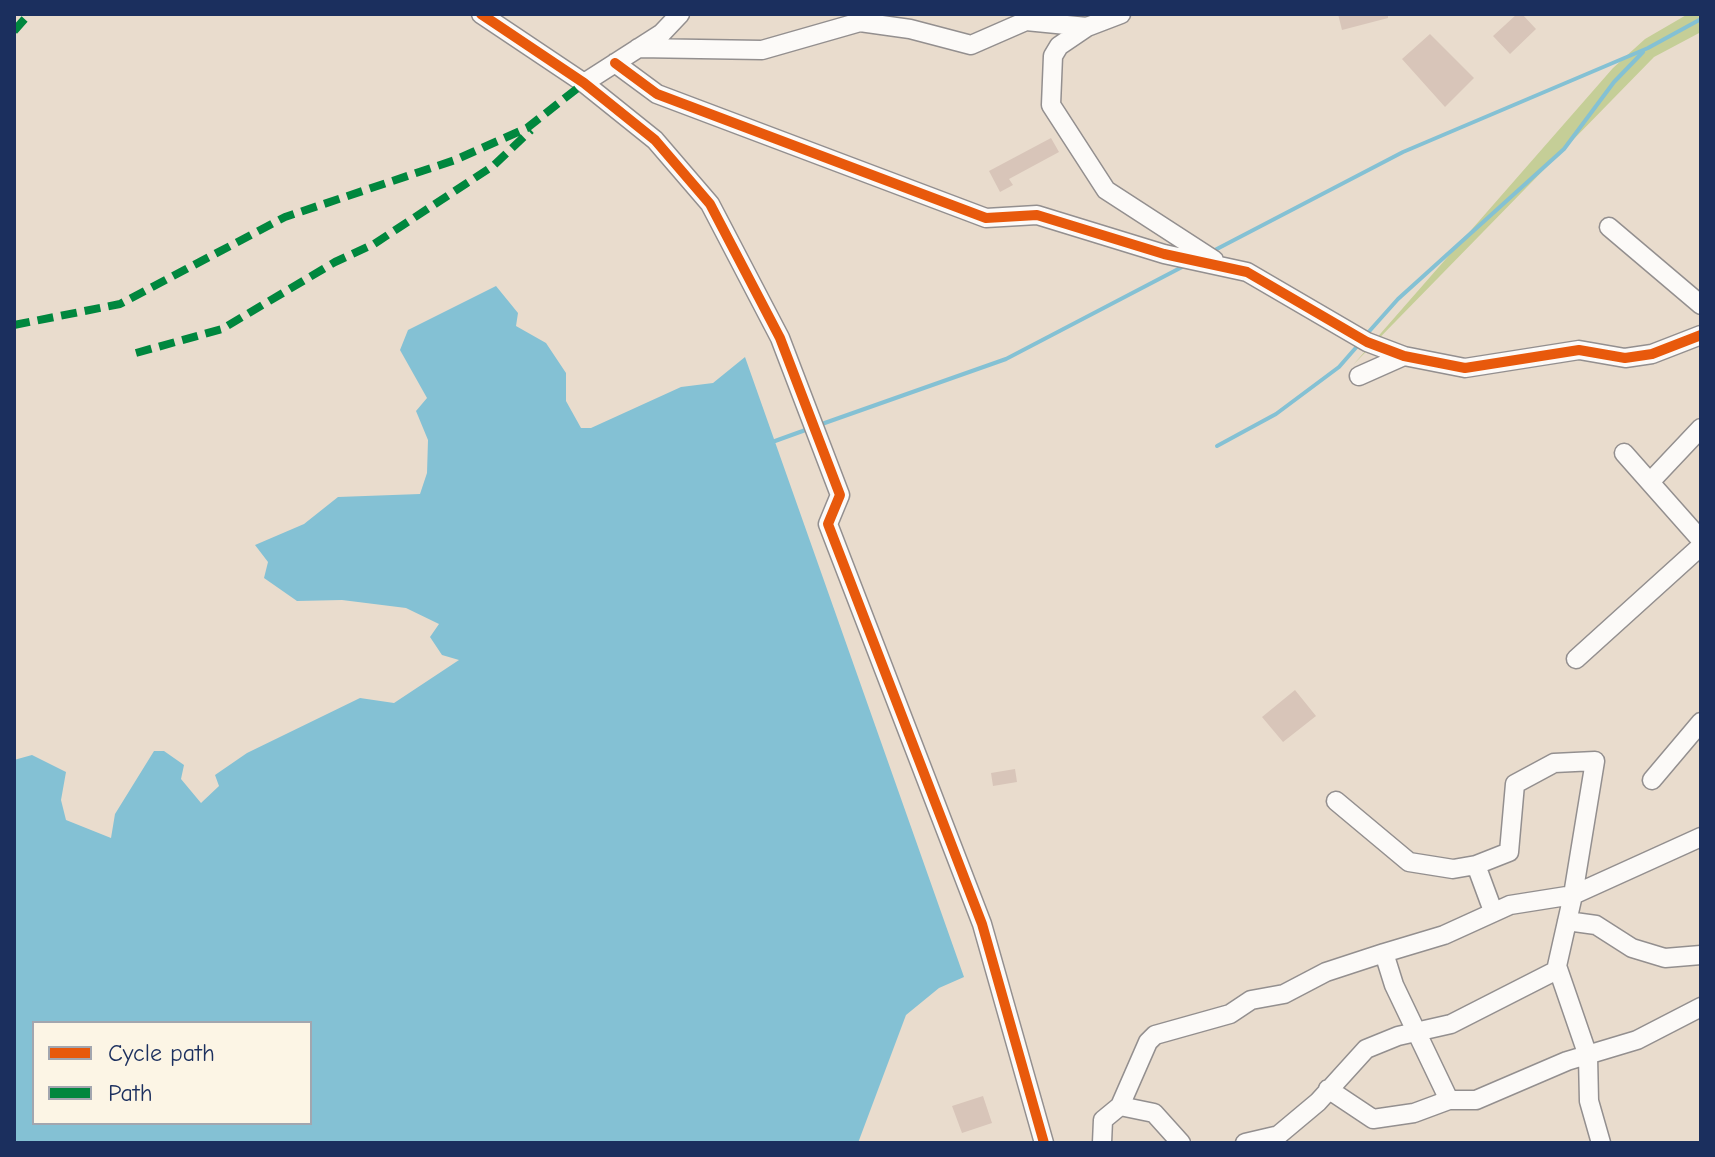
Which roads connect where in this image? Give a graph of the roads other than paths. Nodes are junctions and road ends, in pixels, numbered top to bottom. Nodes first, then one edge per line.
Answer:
1 (481, 14) edge
2 (680, 14) edge
3 (1121, 14) edge
4 (1087, 27) junction
5 (638, 48) junction
6 (615, 63) junction
7 (584, 83) junction
8 (1609, 227) dead end
9 (1219, 263) junction
10 (1701, 305) edge
11 (1701, 335) edge
12 (1404, 356) junction
13 (1359, 376) dead end
14 (1701, 428) edge
15 (1624, 453) dead end
16 (1650, 482) junction
17 (1701, 543) edge
18 (1576, 659) dead end
19 (1701, 722) edge
20 (1652, 780) dead end
21 (1336, 801) dead end
22 (1701, 837) edge
23 (1476, 865) junction
24 (1573, 895) junction
25 (1493, 911) junction
26 (1567, 921) junction
27 (1384, 953) junction
28 (1701, 955) edge
29 (1557, 970) junction
30 (1701, 1007) edge
31 (1416, 1033) junction
32 (1588, 1056) junction
33 (1328, 1089) junction
34 (1449, 1100) junction
35 (1120, 1106) junction
36 (1272, 1140) edge
37 (1044, 1143) edge
38 (1102, 1143) edge
39 (1181, 1143) edge
40 (1245, 1143) edge
41 (1601, 1143) edge

1 - 7 street
2 - 5 street
3 - 4 street
4 - 5 street
4 - 9 street
5 - 6 street
6 - 7 street
6 - 9 street
7 - 37 street
8 - 10 street
9 - 12 street
11 - 12 street
12 - 13 street
14 - 16 street
15 - 16 street
16 - 17 street
17 - 18 street
19 - 20 street
21 - 23 street
22 - 24 street
23 - 24 street
23 - 25 street
24 - 25 street
24 - 26 street
25 - 27 street
26 - 28 street
26 - 29 street
27 - 31 street
27 - 35 street
29 - 31 street
29 - 32 street
30 - 32 street
31 - 33 street
31 - 34 street
32 - 34 street
32 - 41 street
33 - 34 street
33 - 36 street
35 - 38 street
35 - 39 street
36 - 40 street

